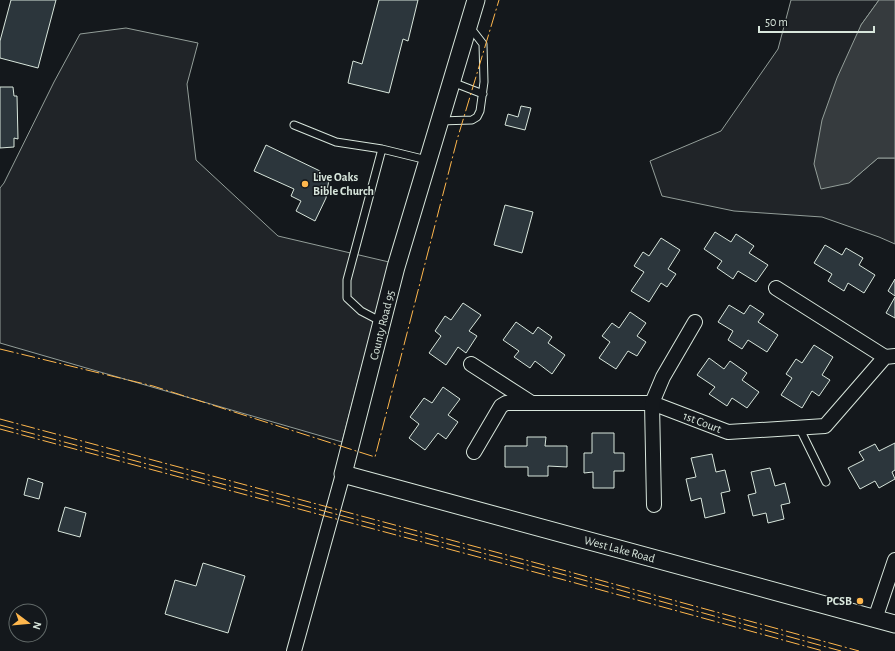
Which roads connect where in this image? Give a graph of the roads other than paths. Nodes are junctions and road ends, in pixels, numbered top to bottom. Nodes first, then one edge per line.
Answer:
1 (476, 0) edge
2 (468, 26) junction
3 (451, 82) junction
4 (483, 94) junction
5 (439, 120) junction
6 (294, 125) dead end
7 (382, 149) junction
8 (427, 160) junction
9 (776, 288) dead end
10 (382, 322) junction
11 (695, 322) dead end
12 (890, 356) edge
13 (471, 364) dead end
14 (530, 402) junction
15 (652, 403) junction
16 (799, 427) junction
17 (474, 452) dead end
18 (343, 474) junction
19 (826, 482) dead end
20 (654, 505) dead end
21 (895, 560) edge
22 (875, 619) junction
23 (895, 624) edge
24 (294, 651) edge

1 - 2 street, County Road 95
2 - 3 street, County Road 95
2 - 4 lane
3 - 4 lane
3 - 5 street, County Road 95
4 - 5 lane
5 - 8 street, County Road 95
6 - 7 lane
7 - 8 lane
7 - 10 lane
8 - 10 street, County Road 95
9 - 12 street, 1st Court
10 - 18 street, County Road 95
11 - 15 street
12 - 16 street, 1st Court
13 - 14 street
14 - 15 street, 1st Court
14 - 17 street, 1st Court
15 - 16 street, 1st Court
15 - 20 street
16 - 19 lane
18 - 22 street, West Lake Road
18 - 24 street, County Road 95
21 - 22 street
22 - 23 street, West Lake Road

